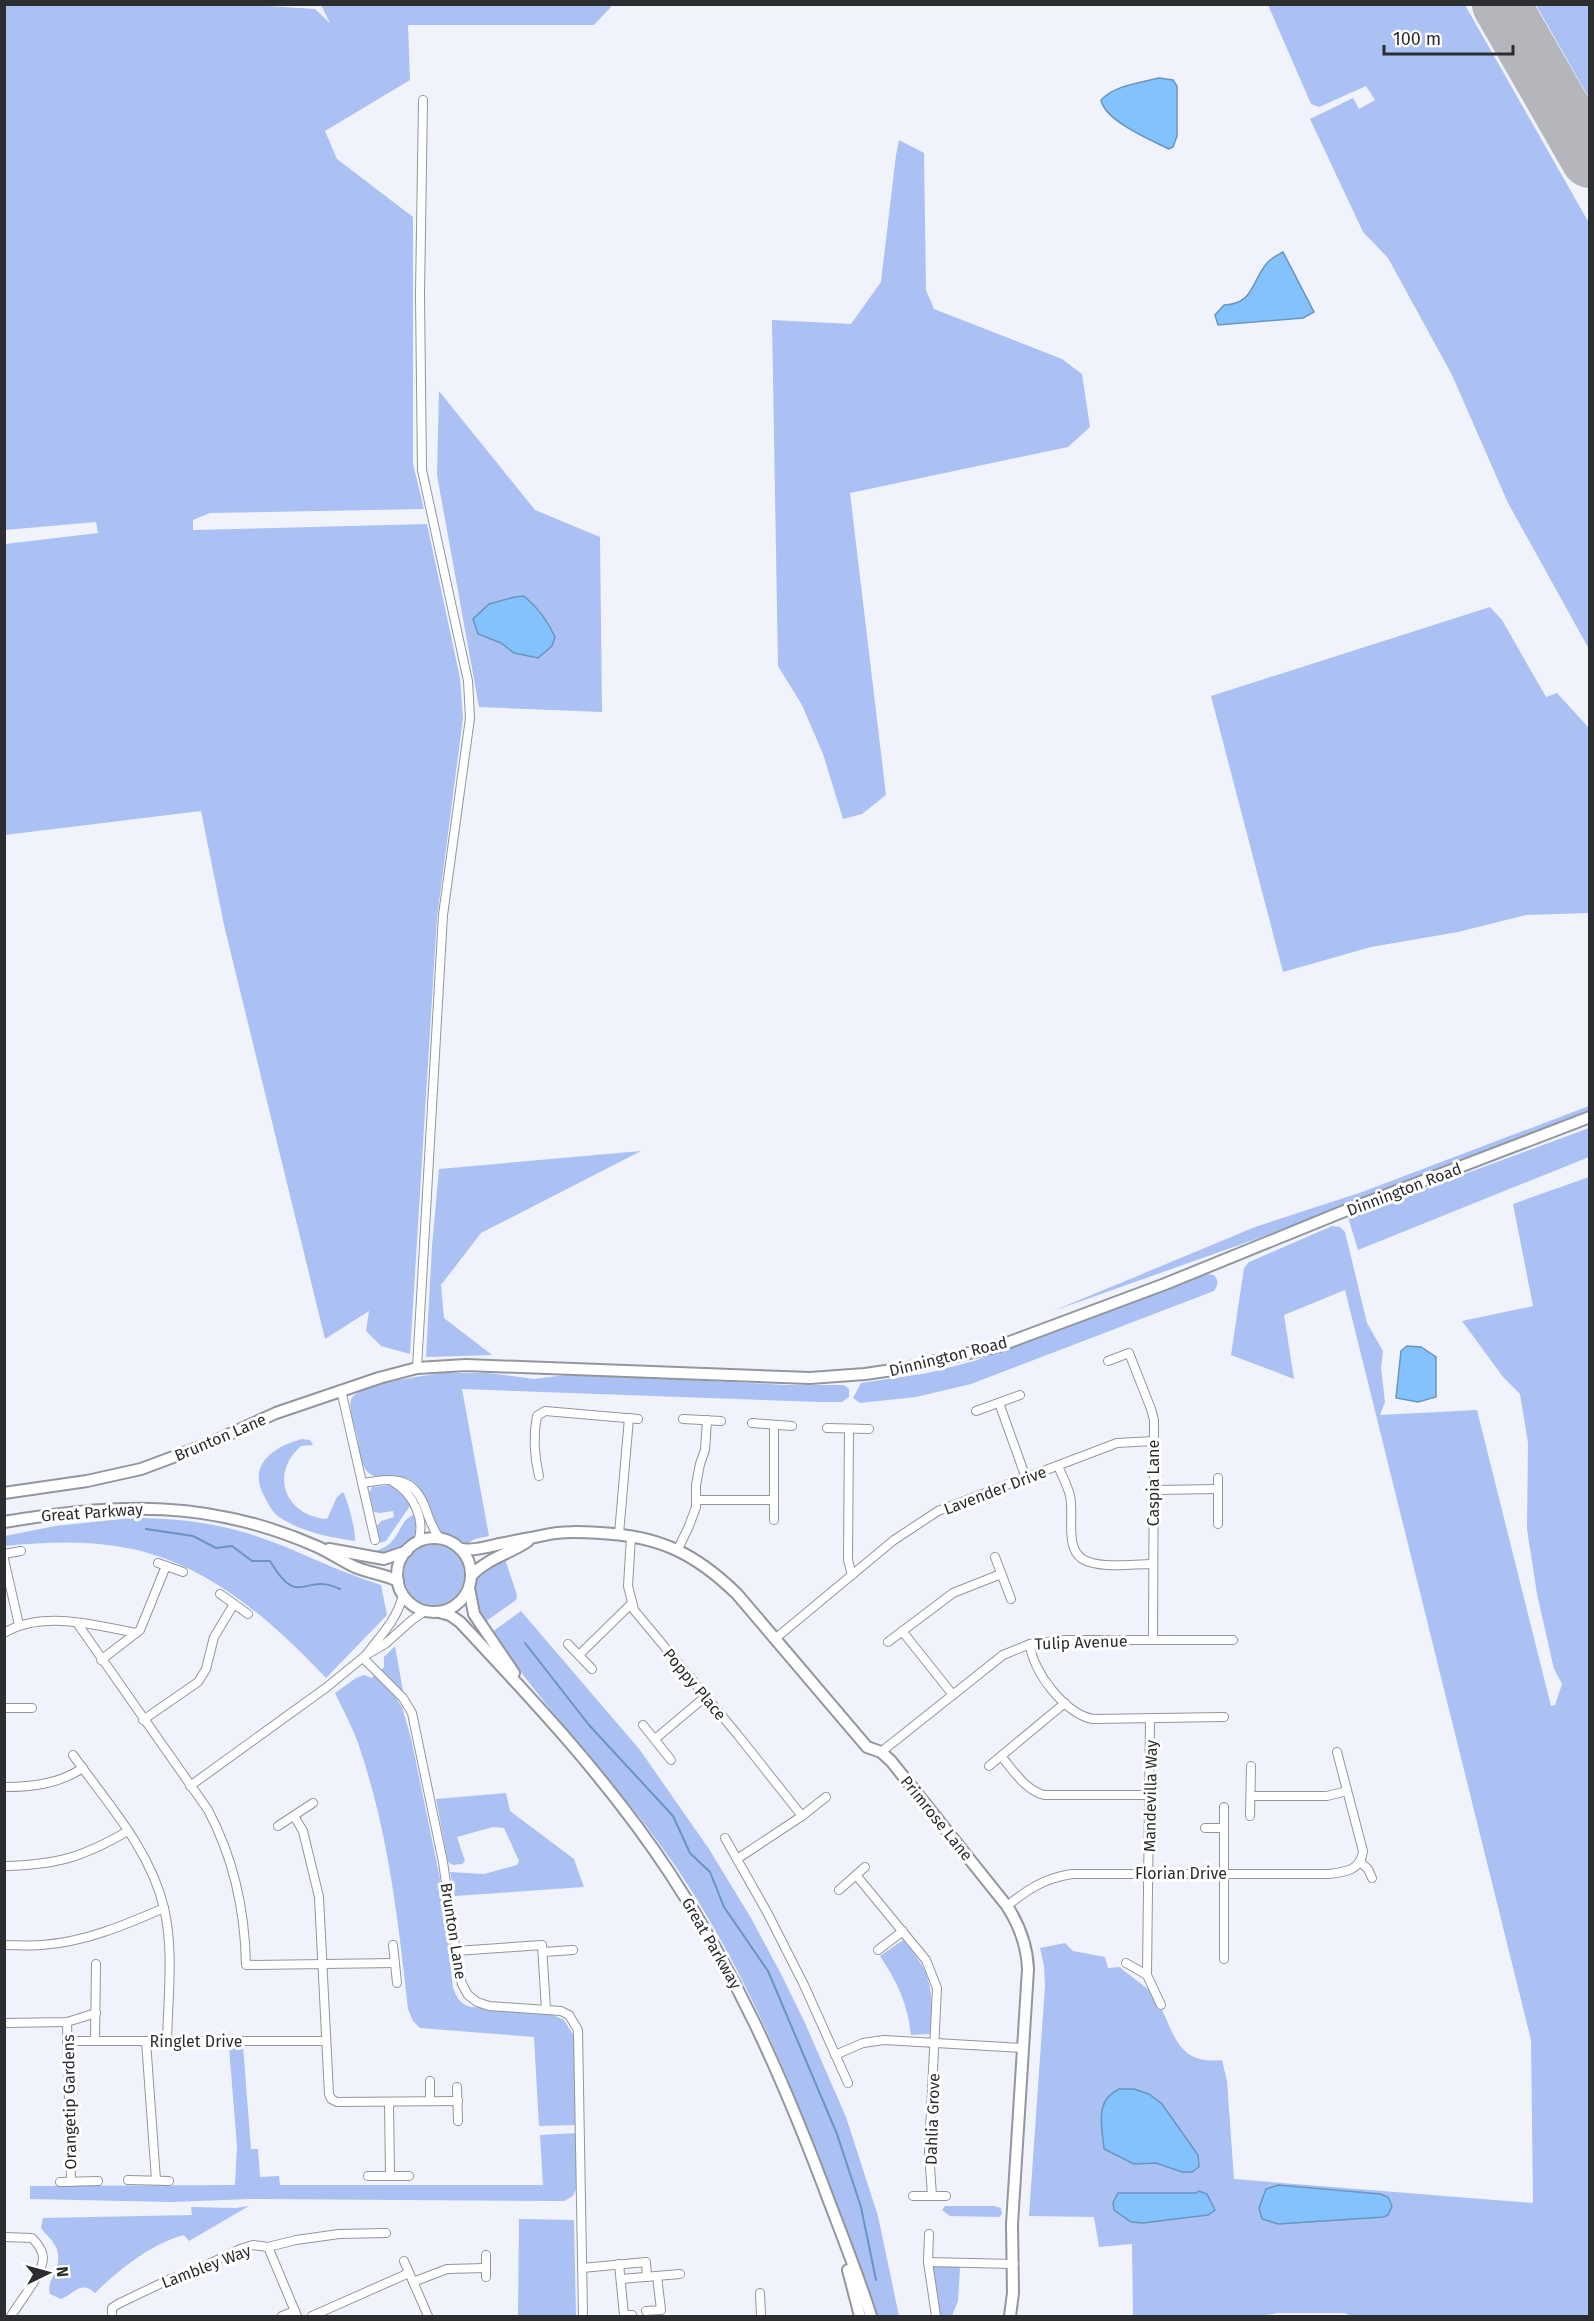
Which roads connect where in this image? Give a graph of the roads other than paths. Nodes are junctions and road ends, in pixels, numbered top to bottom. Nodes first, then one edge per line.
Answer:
1 (423, 99) dead end
2 (1590, 1118) edge
3 (1108, 1361) dead end
4 (417, 1368) junction
5 (341, 1390) junction
6 (1020, 1395) dead end
7 (999, 1403) junction
8 (976, 1411) dead end
9 (629, 1418) junction
10 (638, 1419) dead end
11 (683, 1419) dead end
12 (707, 1420) junction
13 (722, 1420) dead end
14 (752, 1423) dead end
15 (774, 1425) junction
16 (792, 1426) dead end
17 (827, 1428) dead end
18 (849, 1429) junction
19 (869, 1429) dead end
20 (1154, 1441) junction
21 (1058, 1466) junction
22 (539, 1476) dead end
23 (1026, 1478) junction
24 (1218, 1478) dead end
25 (390, 1480) junction
26 (362, 1483) junction
27 (1218, 1489) junction
28 (1154, 1490) junction
29 (4, 1493) edge
30 (697, 1500) junction
31 (774, 1500) junction
32 (774, 1520) dead end
33 (4, 1522) edge
34 (1218, 1524) dead end
35 (619, 1534) junction
36 (631, 1536) junction
37 (440, 1539) junction
38 (531, 1539) junction
39 (375, 1540) dead end
40 (418, 1542) junction
41 (319, 1547) junction
42 (460, 1549) junction
43 (678, 1549) junction
44 (21, 1551) dead end
45 (407, 1551) junction
46 (4, 1557) edge
47 (995, 1557) dead end
48 (1153, 1564) junction
49 (183, 1572) dead end
50 (1001, 1574) junction
51 (852, 1575) junction
52 (471, 1576) junction
53 (398, 1581) junction
54 (469, 1588) junction
55 (220, 1594) dead end
56 (403, 1594) junction
57 (1011, 1599) dead end
58 (632, 1603) junction
59 (234, 1604) junction
60 (425, 1611) junction
61 (439, 1612) junction
62 (248, 1614) dead end
63 (77, 1623) junction
64 (19, 1625) junction
65 (902, 1631) junction
66 (4, 1633) edge
67 (136, 1633) junction
68 (776, 1638) junction
69 (1153, 1640) junction
70 (1233, 1640) dead end
71 (888, 1642) dead end
72 (568, 1644) dead end
73 (1030, 1644) junction
74 (579, 1655) junction
75 (364, 1657) junction
76 (101, 1660) junction
77 (592, 1669) dead end
78 (953, 1695) junction
79 (705, 1697) junction
80 (535, 1702) junction
81 (1065, 1703) junction
82 (4, 1708) edge
83 (32, 1708) dead end
84 (1224, 1717) dead end
85 (1150, 1719) junction
86 (143, 1720) junction
87 (643, 1725) dead end
88 (656, 1739) junction
89 (881, 1752) junction
90 (1337, 1752) dead end
91 (73, 1755) dead end
92 (1001, 1756) junction
93 (671, 1760) dead end
94 (989, 1766) dead end
95 (1251, 1766) dead end
96 (83, 1768) junction
97 (190, 1786) junction
98 (4, 1787) edge
99 (1347, 1791) junction
100 (1150, 1796) junction
101 (1251, 1796) junction
102 (826, 1797) dead end
103 (313, 1803) dead end
104 (1224, 1807) dead end
105 (294, 1816) junction
106 (802, 1816) junction
107 (1250, 1816) dead end
108 (278, 1826) dead end
109 (1205, 1828) dead end
110 (1224, 1828) junction
111 (128, 1831) junction
112 (725, 1838) dead end
113 (737, 1859) junction
114 (1360, 1862) junction
115 (4, 1866) edge
116 (865, 1867) dead end
117 (1149, 1873) junction
118 (1224, 1874) junction
119 (856, 1875) junction
120 (1372, 1878) dead end
121 (839, 1890) dead end
122 (1007, 1906) junction
123 (164, 1908) junction
124 (903, 1931) junction
125 (393, 1944) dead end
126 (4, 1945) edge
127 (573, 1950) dead end
128 (878, 1950) dead end
129 (456, 1951) junction
130 (543, 1952) junction
131 (1224, 1959) dead end
132 (1126, 1963) dead end
133 (96, 1964) dead end
134 (322, 1964) junction
135 (395, 1964) junction
136 (1148, 1975) junction
137 (397, 1983) dead end
138 (1161, 2005) dead end
139 (546, 2010) junction
140 (96, 2013) junction
141 (67, 2022) junction
142 (4, 2023) edge
143 (67, 2041) junction
144 (96, 2041) junction
145 (146, 2041) junction
146 (167, 2041) junction
147 (326, 2042) junction
148 (935, 2043) junction
149 (1023, 2048) junction
150 (835, 2055) junction
151 (430, 2081) dead end
152 (848, 2083) dead end
153 (457, 2087) dead end
154 (430, 2101) junction
155 (458, 2101) junction
156 (389, 2102) junction
157 (458, 2121) dead end
158 (368, 2176) dead end
159 (390, 2176) junction
160 (409, 2176) dead end
161 (128, 2180) dead end
162 (156, 2180) junction
163 (98, 2181) dead end
164 (169, 2181) dead end
165 (60, 2182) dead end
166 (71, 2182) junction
167 (912, 2196) dead end
168 (932, 2196) junction
169 (946, 2196) dead end
170 (835, 2216) junction
171 (386, 2233) dead end
172 (929, 2234) dead end
173 (4, 2237) edge
174 (268, 2247) junction
175 (486, 2255) dead end
176 (404, 2260) dead end
177 (928, 2262) junction
178 (619, 2264) junction
179 (1014, 2264) junction
180 (486, 2268) junction
181 (582, 2268) junction
182 (409, 2273) junction
183 (680, 2274) dead end
184 (657, 2276) junction
185 (486, 2277) dead end
186 (647, 2277) junction
187 (621, 2279) junction
188 (413, 2282) junction
189 (760, 2293) dead end
190 (646, 2311) dead end
191 (925, 2312) dead end
192 (935, 2313) edge
193 (296, 2314) edge
194 (632, 2315) dead end
195 (11, 2316) edge
196 (112, 2316) edge
197 (282, 2316) edge
198 (312, 2316) edge
199 (428, 2316) edge
200 (583, 2316) edge
201 (762, 2316) edge
202 (860, 2316) edge
203 (871, 2316) edge
204 (1010, 2316) edge

1 - 4 street
2 - 4 street, Dinnington Road
3 - 20 street, Caspia Lane
4 - 5 street, Dinnington Road
5 - 26 street
5 - 29 street, Brunton Lane
6 - 7 street
7 - 8 street
7 - 23 street
9 - 10 street
9 - 22 street
9 - 35 street
11 - 12 street
12 - 13 street
12 - 30 street
14 - 15 street
15 - 16 street
15 - 31 street
17 - 18 street
18 - 19 street
18 - 51 street
20 - 21 street, Lavender Drive
20 - 28 street, Caspia Lane
21 - 23 street, Lavender Drive
21 - 48 street
23 - 51 street, Lavender Drive
24 - 27 street
25 - 26 street
25 - 37 street
25 - 40 street
26 - 39 street
27 - 28 street
27 - 34 street
28 - 48 street, Caspia Lane
30 - 31 street
30 - 43 street
31 - 32 street
33 - 41 street, Great Parkway
35 - 36 street, Primrose Lane
35 - 38 street, Primrose Lane
36 - 43 street, Primrose Lane
36 - 58 street, Poppy Place
37 - 40 street
37 - 42 street
38 - 42 street, Primrose Lane
38 - 52 street, Primrose Lane
40 - 45 street, Great Parkway
41 - 45 street, Great Parkway
41 - 53 street, Great Parkway
42 - 52 street
43 - 68 street, Primrose Lane
44 - 46 street
45 - 53 street
46 - 64 street
47 - 50 street
48 - 69 street, Caspia Lane
49 - 67 street
50 - 57 street
50 - 65 street
51 - 68 street, Lavender Drive
52 - 54 street, Great Parkway
53 - 56 street
54 - 61 street
54 - 80 street, Great Parkway
55 - 59 street
56 - 60 street
56 - 75 street
58 - 74 street
58 - 79 street, Poppy Place
59 - 62 street
59 - 86 street
60 - 61 street, Great Parkway
60 - 75 street
61 - 80 street, Great Parkway
63 - 64 street
63 - 67 street
63 - 76 street
64 - 66 street
65 - 71 street
65 - 78 street
67 - 76 street
68 - 89 street, Primrose Lane
69 - 70 street, Tulip Avenue
69 - 73 street, Tulip Avenue
72 - 74 street
73 - 78 street, Tulip Avenue
73 - 81 street, Mandevilla Way
74 - 77 street
75 - 97 street
75 - 129 street, Brunton Lane
76 - 86 street
78 - 89 street, Tulip Avenue
79 - 88 street
79 - 106 street, Poppy Place
80 - 170 street, Great Parkway
81 - 85 street, Mandevilla Way
81 - 92 street
82 - 83 street
84 - 85 street, Mandevilla Way
85 - 100 street, Mandevilla Way
86 - 97 street
87 - 88 street
88 - 93 street
89 - 122 street, Primrose Lane
90 - 99 street
91 - 96 street
92 - 94 street
92 - 100 street
95 - 101 street
96 - 98 street
96 - 111 street
97 - 134 street
99 - 101 street
99 - 114 street
100 - 117 street, Mandevilla Way
101 - 107 street
102 - 106 street
103 - 105 street
104 - 110 street
105 - 108 street
105 - 134 street
106 - 113 street
109 - 110 street
110 - 118 street
111 - 115 street
111 - 123 street
112 - 113 street
113 - 150 street
114 - 118 street, Florian Drive
114 - 120 street
116 - 119 street
117 - 118 street, Florian Drive
117 - 122 street, Florian Drive
117 - 136 street, Mandevilla Way
118 - 131 street
119 - 121 street
119 - 124 street, Dahlia Grove
122 - 149 street, Primrose Lane
123 - 126 street
123 - 146 street
124 - 128 street
124 - 148 street, Dahlia Grove
125 - 135 street
127 - 130 street
129 - 130 street
129 - 139 street, Brunton Lane
130 - 139 street
132 - 136 street
133 - 140 street
134 - 135 street
134 - 147 street
135 - 137 street
136 - 138 street
139 - 181 street, Brunton Lane
140 - 141 street
140 - 144 street
141 - 142 street
141 - 143 street, Orangetip Gardens
143 - 144 street, Ringlet Drive
143 - 166 street, Orangetip Gardens
144 - 145 street, Ringlet Drive
145 - 146 street, Ringlet Drive
145 - 162 street
146 - 147 street, Ringlet Drive
147 - 156 street
148 - 149 street
148 - 150 street
148 - 168 street, Dahlia Grove
149 - 179 street, Primrose Lane
150 - 152 street
151 - 154 street
153 - 155 street
154 - 155 street
154 - 156 street
155 - 157 street
156 - 159 street
158 - 159 street
159 - 160 street
161 - 162 street
162 - 164 street
163 - 166 street, Orangetip Gardens
165 - 166 street, Orangetip Gardens
167 - 168 street
168 - 169 street
170 - 202 street, Great Parkway
170 - 203 street, Great Parkway
171 - 174 street, Lambley Way
172 - 177 street
173 - 195 street
174 - 193 street
174 - 196 street, Lambley Way
175 - 180 street
176 - 182 street
177 - 179 street
177 - 192 street
178 - 181 street
178 - 186 street
178 - 187 street
179 - 204 street, Primrose Lane
180 - 185 street
180 - 188 street
181 - 200 street, Brunton Lane
182 - 188 street
182 - 198 street
183 - 184 street
184 - 186 street
184 - 190 street
186 - 187 street
187 - 194 street
188 - 199 street
189 - 201 street
191 - 192 street
193 - 197 street

